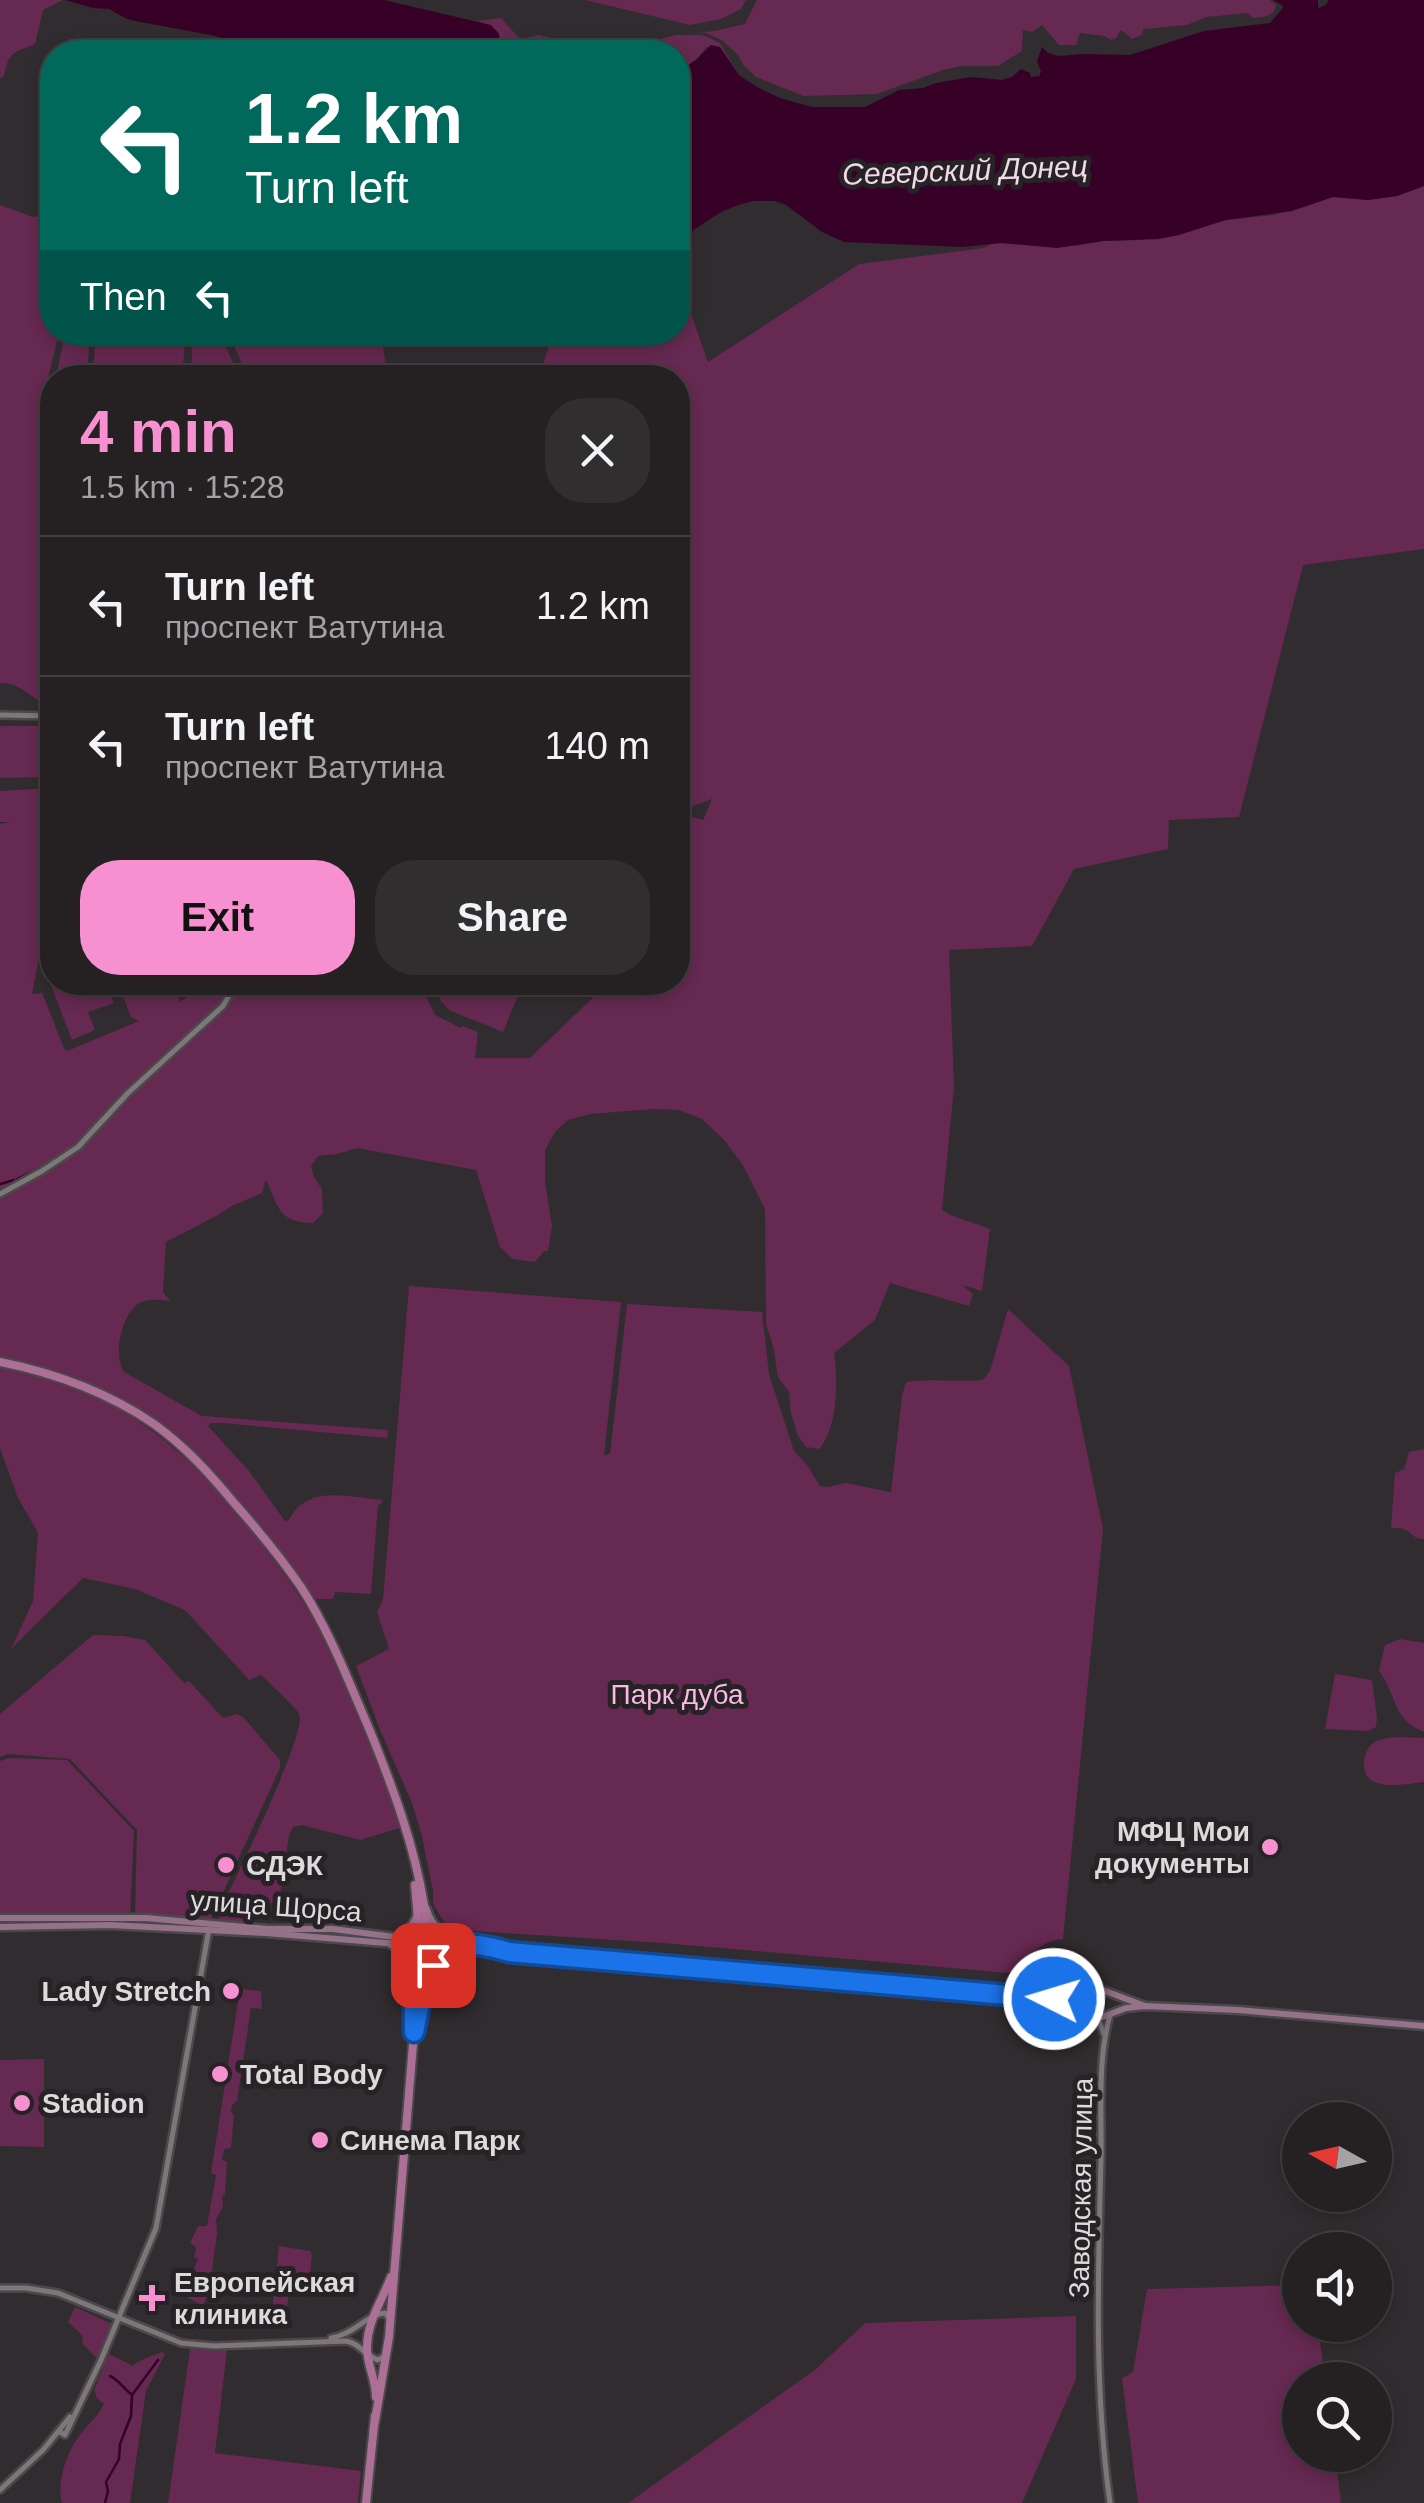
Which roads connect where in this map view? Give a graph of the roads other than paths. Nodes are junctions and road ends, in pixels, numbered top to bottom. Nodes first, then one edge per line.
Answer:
1 (0, 715) edge
2 (40, 716) edge
3 (229, 995) edge
4 (0, 1194) edge
5 (0, 1362) edge
6 (414, 1858) junction
7 (416, 1901) junction
8 (0, 1918) edge
9 (0, 1926) edge
10 (210, 1929) junction
11 (386, 1940) junction
12 (424, 1945) junction
13 (489, 1946) junction
14 (472, 1952) junction
15 (509, 1952) junction
16 (424, 1984) junction
17 (1095, 1994) junction
18 (1114, 1996) junction
19 (1066, 2000) junction
20 (418, 2004) junction
21 (1145, 2006) junction
22 (1095, 2013) junction
23 (1112, 2014) junction
24 (1424, 2026) edge
25 (1104, 2034) junction
26 (394, 2268) junction
27 (0, 2288) edge
28 (374, 2315) junction
29 (119, 2317) junction
30 (390, 2321) junction
31 (314, 2341) junction
32 (387, 2352) junction
33 (368, 2354) junction
34 (375, 2421) junction
35 (0, 2490) edge
36 (366, 2503) edge
37 (1110, 2503) edge

1 - 2 street
3 - 4 street
5 - 6 main road
6 - 7 main road
6 - 12 main road
6 - 13 main road
7 - 11 main road
7 - 12 main road
8 - 11 main road, улица Щорса
9 - 10 main road, улица Щорса
10 - 11 main road, улица Щорса
10 - 29 street
11 - 12 main road, улица Щорса
11 - 20 main road
12 - 13 main road
12 - 14 main road
12 - 16 main road
12 - 20 main road
13 - 15 main road
14 - 15 main road
14 - 16 main road
15 - 19 main road
16 - 20 main road
17 - 18 main road
17 - 19 main road
17 - 22 main road
18 - 21 main road
18 - 23 main road
19 - 22 main road
20 - 26 main road
21 - 23 main road
21 - 24 main road
22 - 23 main road
22 - 25 street, Заводская улица
23 - 25 street, Заводская улица
25 - 37 street, Заводская улица
26 - 28 main road
26 - 30 main road
27 - 29 street
28 - 30 street
28 - 31 street
28 - 33 main road
29 - 31 street
29 - 35 street
30 - 32 main road
31 - 33 street
32 - 33 street
32 - 34 main road
33 - 34 main road
34 - 36 main road

